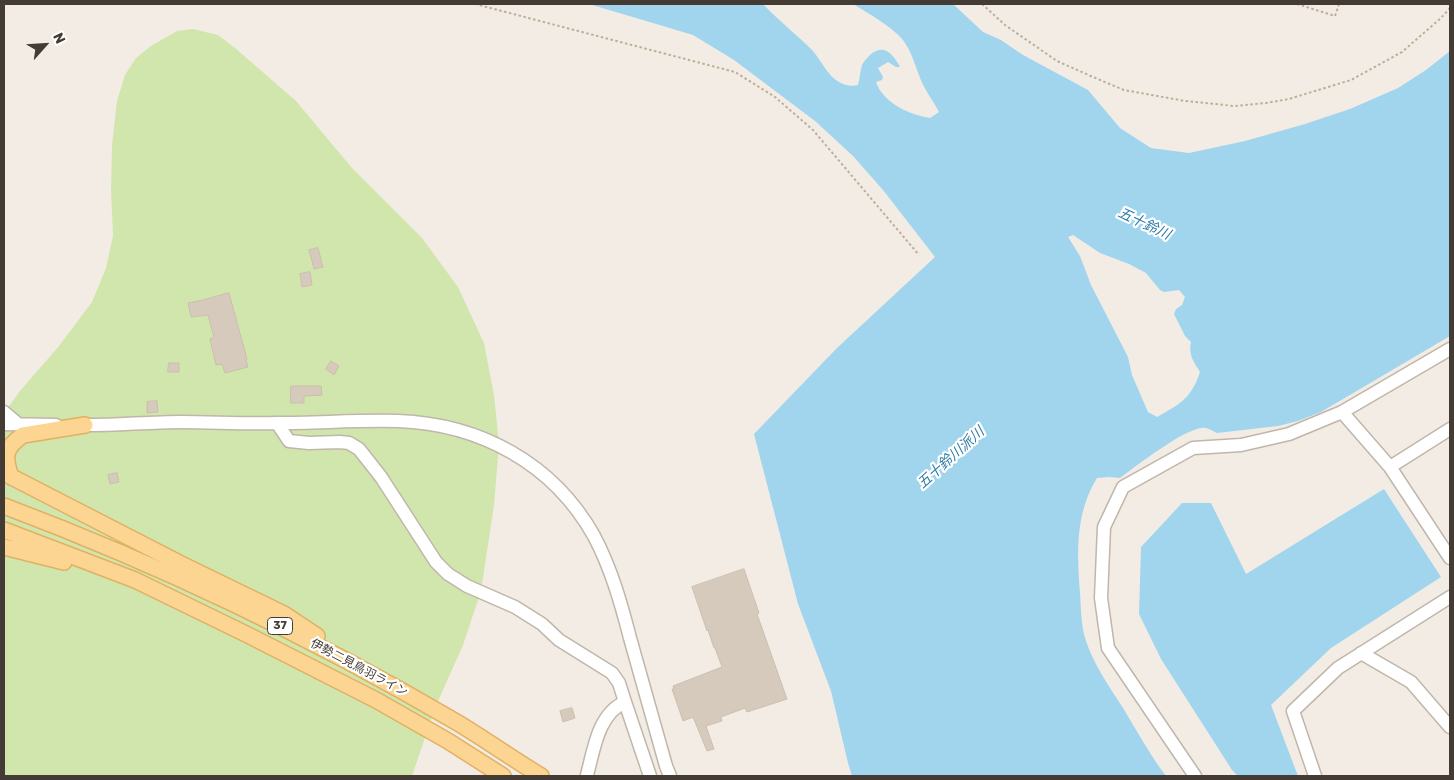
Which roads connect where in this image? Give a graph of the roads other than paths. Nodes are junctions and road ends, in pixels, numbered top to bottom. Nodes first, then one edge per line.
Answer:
1 (1450, 349) edge
2 (4, 412) edge
3 (1342, 412) junction
4 (277, 423) junction
5 (4, 424) edge
6 (18, 424) junction
7 (84, 425) junction
8 (1450, 429) edge
9 (1390, 467) junction
10 (7, 475) edge
11 (4, 506) edge
12 (4, 530) edge
13 (4, 547) edge
14 (1450, 558) edge
15 (1450, 598) edge
16 (190, 606) junction
17 (1361, 654) junction
18 (385, 681) junction
19 (626, 702) junction
20 (1450, 727) edge
21 (587, 775) dead end
22 (503, 776) edge
23 (541, 776) edge
24 (650, 776) edge
25 (670, 776) edge
26 (1195, 776) edge
27 (1315, 776) edge

1 - 3 street
2 - 6 street
3 - 9 street
3 - 26 street
4 - 7 street
4 - 19 street
4 - 25 street
5 - 6 street
6 - 7 street
7 - 10 main road
8 - 9 street
9 - 14 street
10 - 18 main road
11 - 18 main road, 伊勢二見鳥羽ライン / 37
12 - 16 main road, 伊勢二見鳥羽ライン / 37
13 - 16 main road
15 - 17 street
16 - 22 main road, 伊勢二見鳥羽ライン / 37
17 - 20 street
17 - 27 street
18 - 23 main road, 伊勢二見鳥羽ライン / 37
19 - 21 street
19 - 24 street

